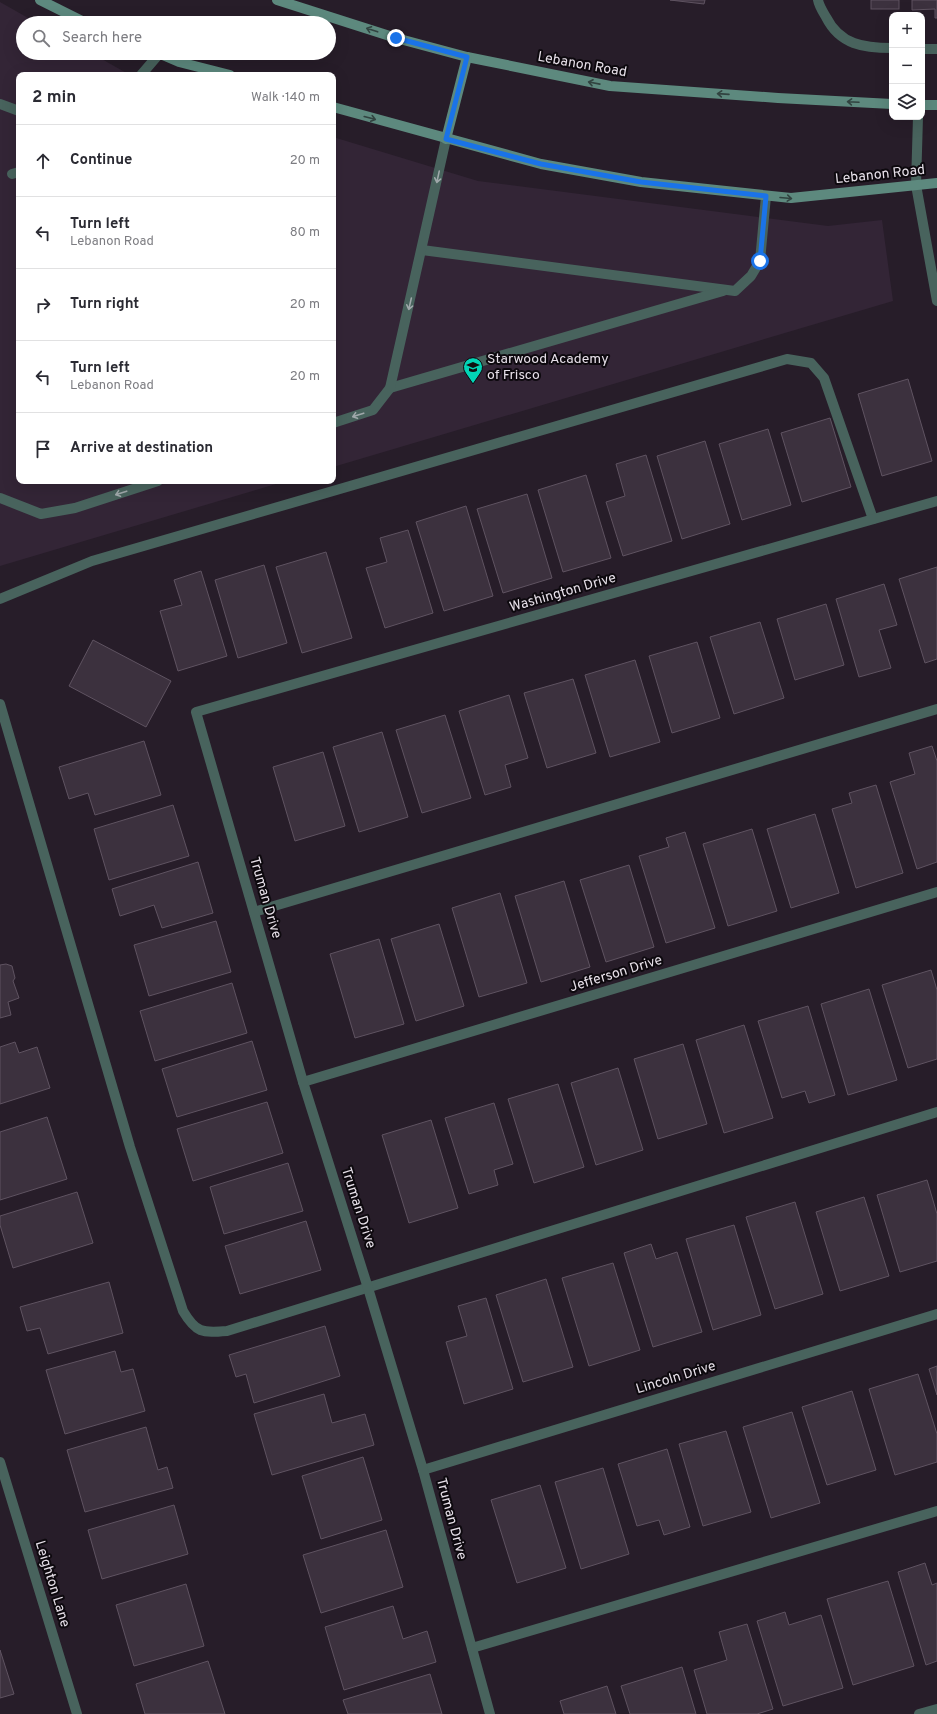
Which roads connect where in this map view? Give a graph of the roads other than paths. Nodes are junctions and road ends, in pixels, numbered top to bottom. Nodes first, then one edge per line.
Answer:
1 (40, 0) edge
2 (277, 0) edge
3 (818, 0) edge
4 (72, 16) edge
5 (327, 16) edge
6 (336, 19) edge
7 (889, 48) edge
8 (925, 49) edge
9 (937, 49) edge
10 (467, 57) junction
11 (153, 60) edge
12 (175, 60) edge
13 (143, 72) edge
14 (218, 72) edge
15 (0, 104) edge
16 (889, 104) edge
17 (925, 105) edge
18 (937, 105) edge
19 (336, 108) edge
20 (16, 110) edge
21 (918, 120) edge
22 (446, 139) junction
23 (937, 183) edge
24 (916, 185) junction
25 (766, 196) junction
26 (422, 250) junction
27 (726, 290) junction
28 (937, 301) edge
29 (390, 388) junction
30 (336, 422) edge
31 (149, 484) edge
32 (0, 498) edge
33 (937, 501) edge
34 (873, 519) junction
35 (0, 598) edge
36 (0, 704) edge
37 (937, 709) edge
38 (196, 712) joint
39 (937, 892) edge
40 (254, 912) junction
41 (304, 1082) junction
42 (937, 1112) edge
43 (368, 1288) junction
44 (937, 1314) edge
45 (0, 1462) edge
46 (423, 1470) junction
47 (937, 1510) edge
48 (472, 1648) junction
49 (937, 1709) edge
50 (78, 1714) edge
51 (490, 1714) edge
52 (919, 1714) edge

1 - 4 main road
5 -> 2 main road, Lebanon Road
3 - 7 street
10 -> 6 main road, Lebanon Road
8 - 9 street
16 -> 10 main road, Lebanon Road
10 - 22 main road
11 - 13 street
12 - 14 main road
15 - 20 street
17 - 18 main road
19 -> 22 main road, Lebanon Road
21 - 24 street
22 - 25 main road, Lebanon Road
22 -> 26 street
23 - 24 main road, Lebanon Road
25 -> 24 main road, Lebanon Road
24 - 28 street
25 - 27 street
26 - 27 street
26 -> 29 street
27 - 29 street
29 -> 30 street
31 -> 32 street
33 - 34 street, Washington Drive
34 - 35 street
34 - 38 street, Washington Drive
36 - 43 street
37 - 40 street
38 - 40 street, Truman Drive
39 - 41 street, Jefferson Drive
40 - 41 street, Truman Drive
41 - 43 street, Truman Drive
42 - 43 street
43 - 46 street, Truman Drive
44 - 46 street, Lincoln Drive
45 - 50 street, Leighton Lane
46 - 48 street, Truman Drive
47 - 48 street
48 - 51 street, Truman Drive
49 - 52 street

